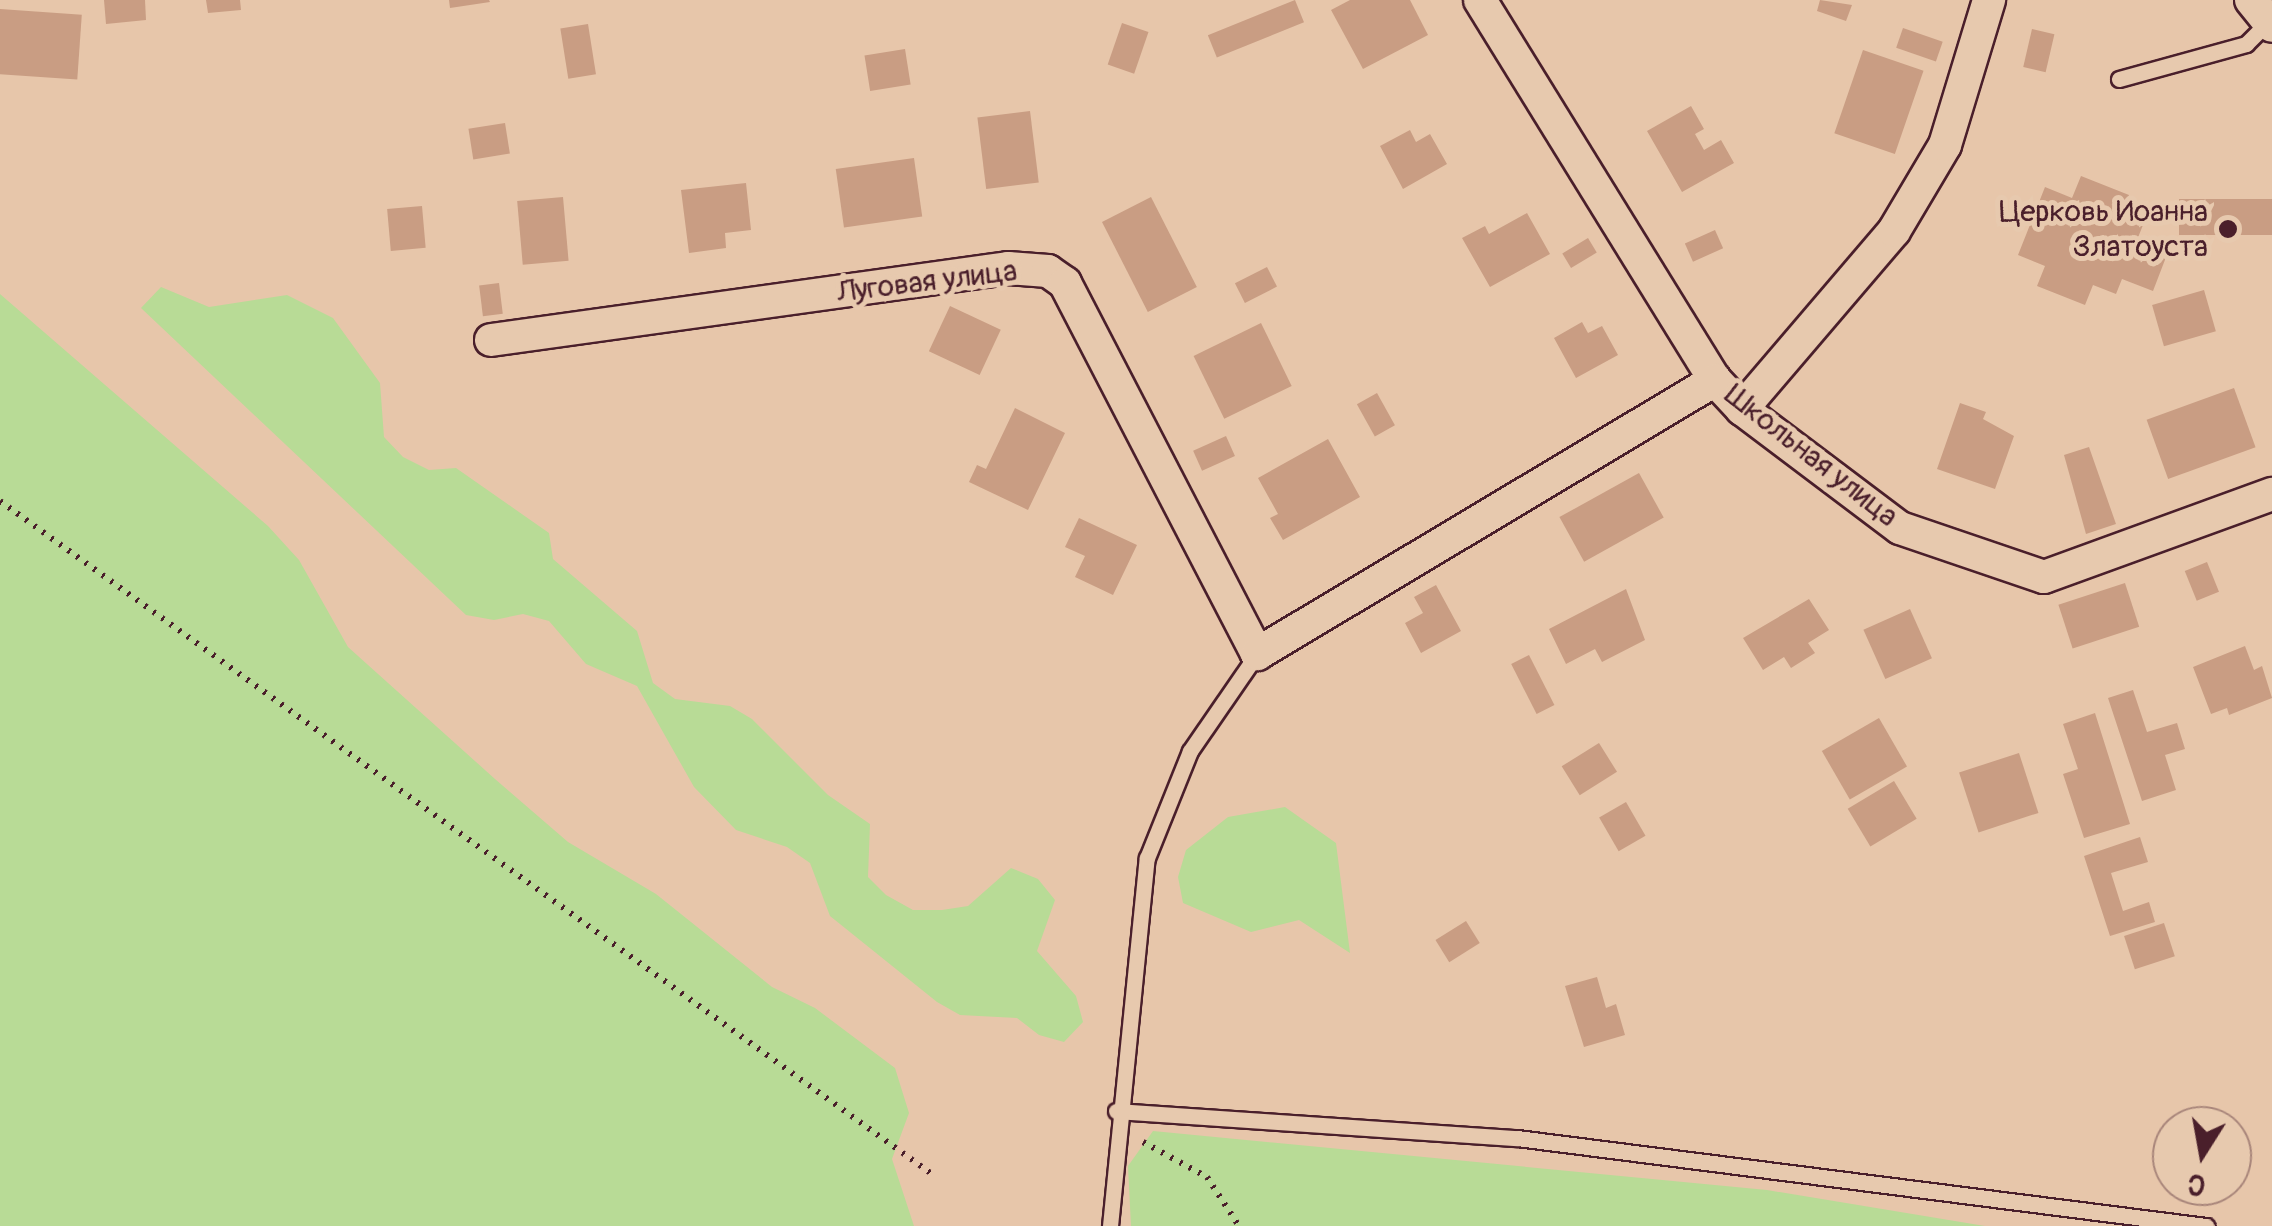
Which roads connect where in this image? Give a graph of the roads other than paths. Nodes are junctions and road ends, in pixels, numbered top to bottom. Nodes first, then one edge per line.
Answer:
1 (1480, 0) edge
2 (1988, 0) edge
3 (2263, 16) edge
4 (2119, 79) dead end
5 (491, 340) dead end
6 (1715, 380) junction
7 (1742, 409) junction
8 (2272, 494) edge
9 (1257, 654) junction
10 (1116, 1119) junction
11 (1110, 1226) edge
12 (2206, 1226) edge

1 - 6 street, Школьная улица
2 - 7 street
3 - 4 lane
5 - 9 street, Луговая улица
6 - 7 street, Школьная улица
6 - 9 street
7 - 8 street, Школьная улица
9 - 10 lane
10 - 11 lane
10 - 12 lane

